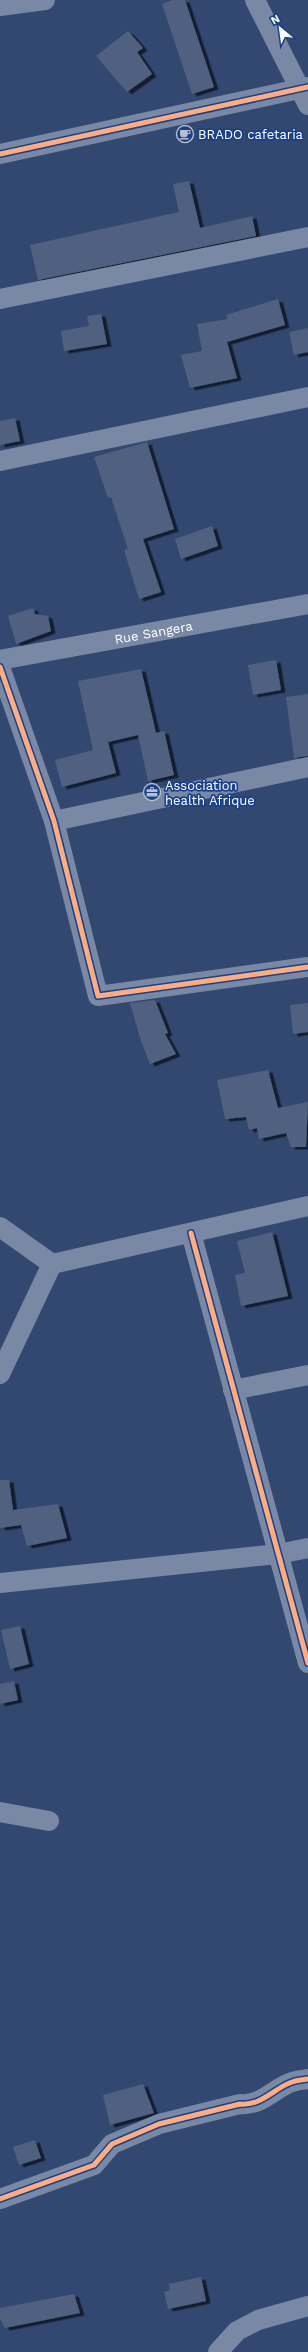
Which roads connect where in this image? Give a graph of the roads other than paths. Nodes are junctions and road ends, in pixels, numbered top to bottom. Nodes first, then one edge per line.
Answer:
1 (45, 0) edge
2 (255, 0) edge
3 (0, 6) edge
4 (305, 93) edge
5 (0, 154) edge
6 (308, 237) edge
7 (0, 299) edge
8 (308, 397) edge
9 (0, 461) edge
10 (308, 604) edge
11 (0, 660) edge
12 (0, 667) edge
13 (308, 767) edge
14 (54, 821) junction
15 (308, 967) edge
16 (308, 1206) edge
17 (0, 1227) edge
18 (191, 1233) junction
19 (52, 1264) junction
20 (0, 1374) edge
21 (308, 1375) edge
22 (233, 1390) junction
23 (308, 1548) edge
24 (278, 1554) junction
25 (0, 1583) edge
26 (308, 1663) edge
27 (0, 1812) edge
28 (49, 1821) dead end
29 (308, 2079) edge
30 (0, 2199) edge
31 (308, 2306) edge
32 (218, 2352) edge

1 - 3 street
2 - 4 street
4 - 5 street
6 - 7 street
8 - 9 street
10 - 11 street, Rue Sangera
12 - 14 street
13 - 14 street
14 - 15 street
16 - 18 street
17 - 19 street
18 - 19 street
18 - 22 street
19 - 20 street
21 - 22 street
22 - 24 street
23 - 24 street
24 - 25 street
24 - 26 street
27 - 28 street
29 - 30 street
31 - 32 street

